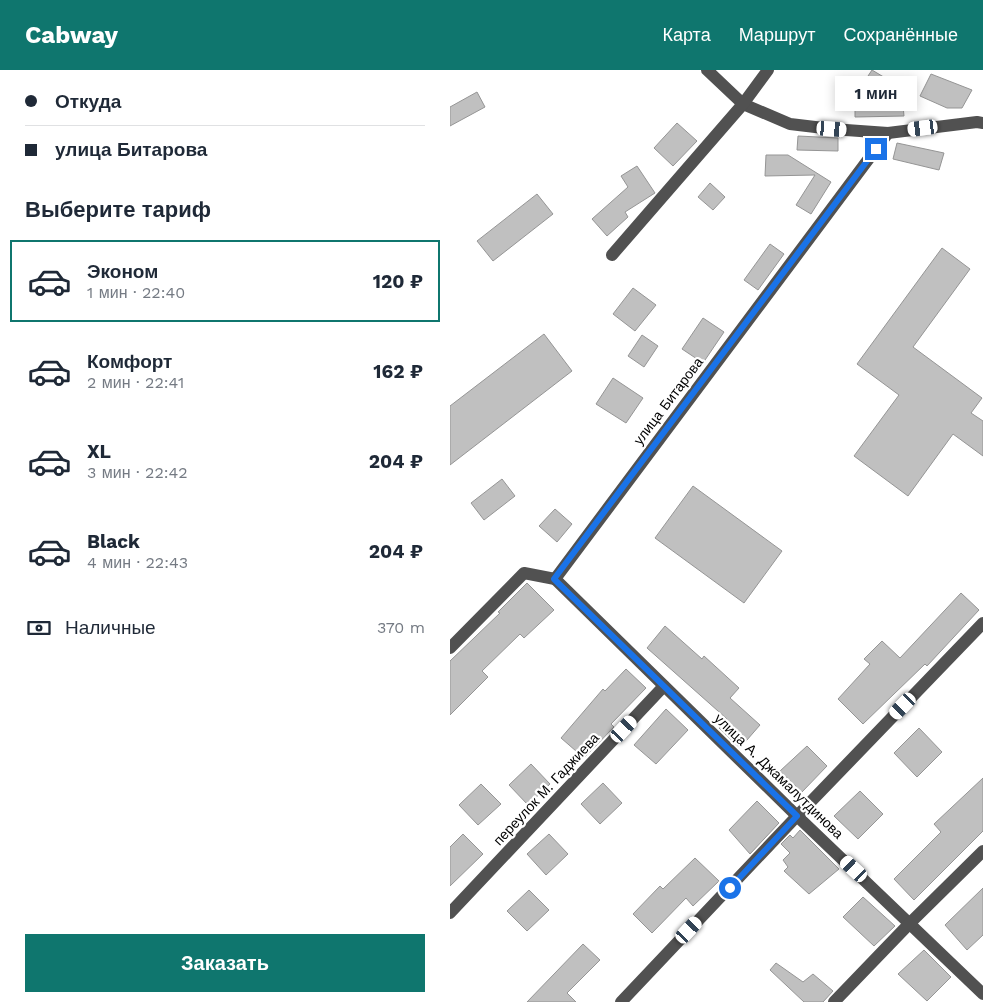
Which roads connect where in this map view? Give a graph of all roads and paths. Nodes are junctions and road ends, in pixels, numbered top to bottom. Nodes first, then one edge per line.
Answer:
1 (707, 70) edge
2 (768, 70) edge
3 (743, 104) junction
4 (983, 123) edge
5 (888, 133) junction
6 (612, 255) dead end
7 (554, 579) junction
8 (983, 624) edge
9 (450, 648) edge
10 (664, 686) junction
11 (797, 816) junction
12 (983, 851) edge
13 (450, 913) edge
14 (910, 923) junction
15 (983, 994) edge
16 (621, 1002) edge
17 (834, 1002) edge

1 - 3 street
2 - 3 street
3 - 5 street
3 - 6 street
4 - 5 street
5 - 7 street, улица Битарова
7 - 9 street
7 - 10 street, улица А. Джамалутдинова
8 - 11 street
10 - 11 street, улица А. Джамалутдинова
10 - 13 street, переулок М. Гаджиева
11 - 14 street, улица А. Джамалутдинова
11 - 16 street
12 - 14 street
14 - 15 street, улица А. Джамалутдинова
14 - 17 street

